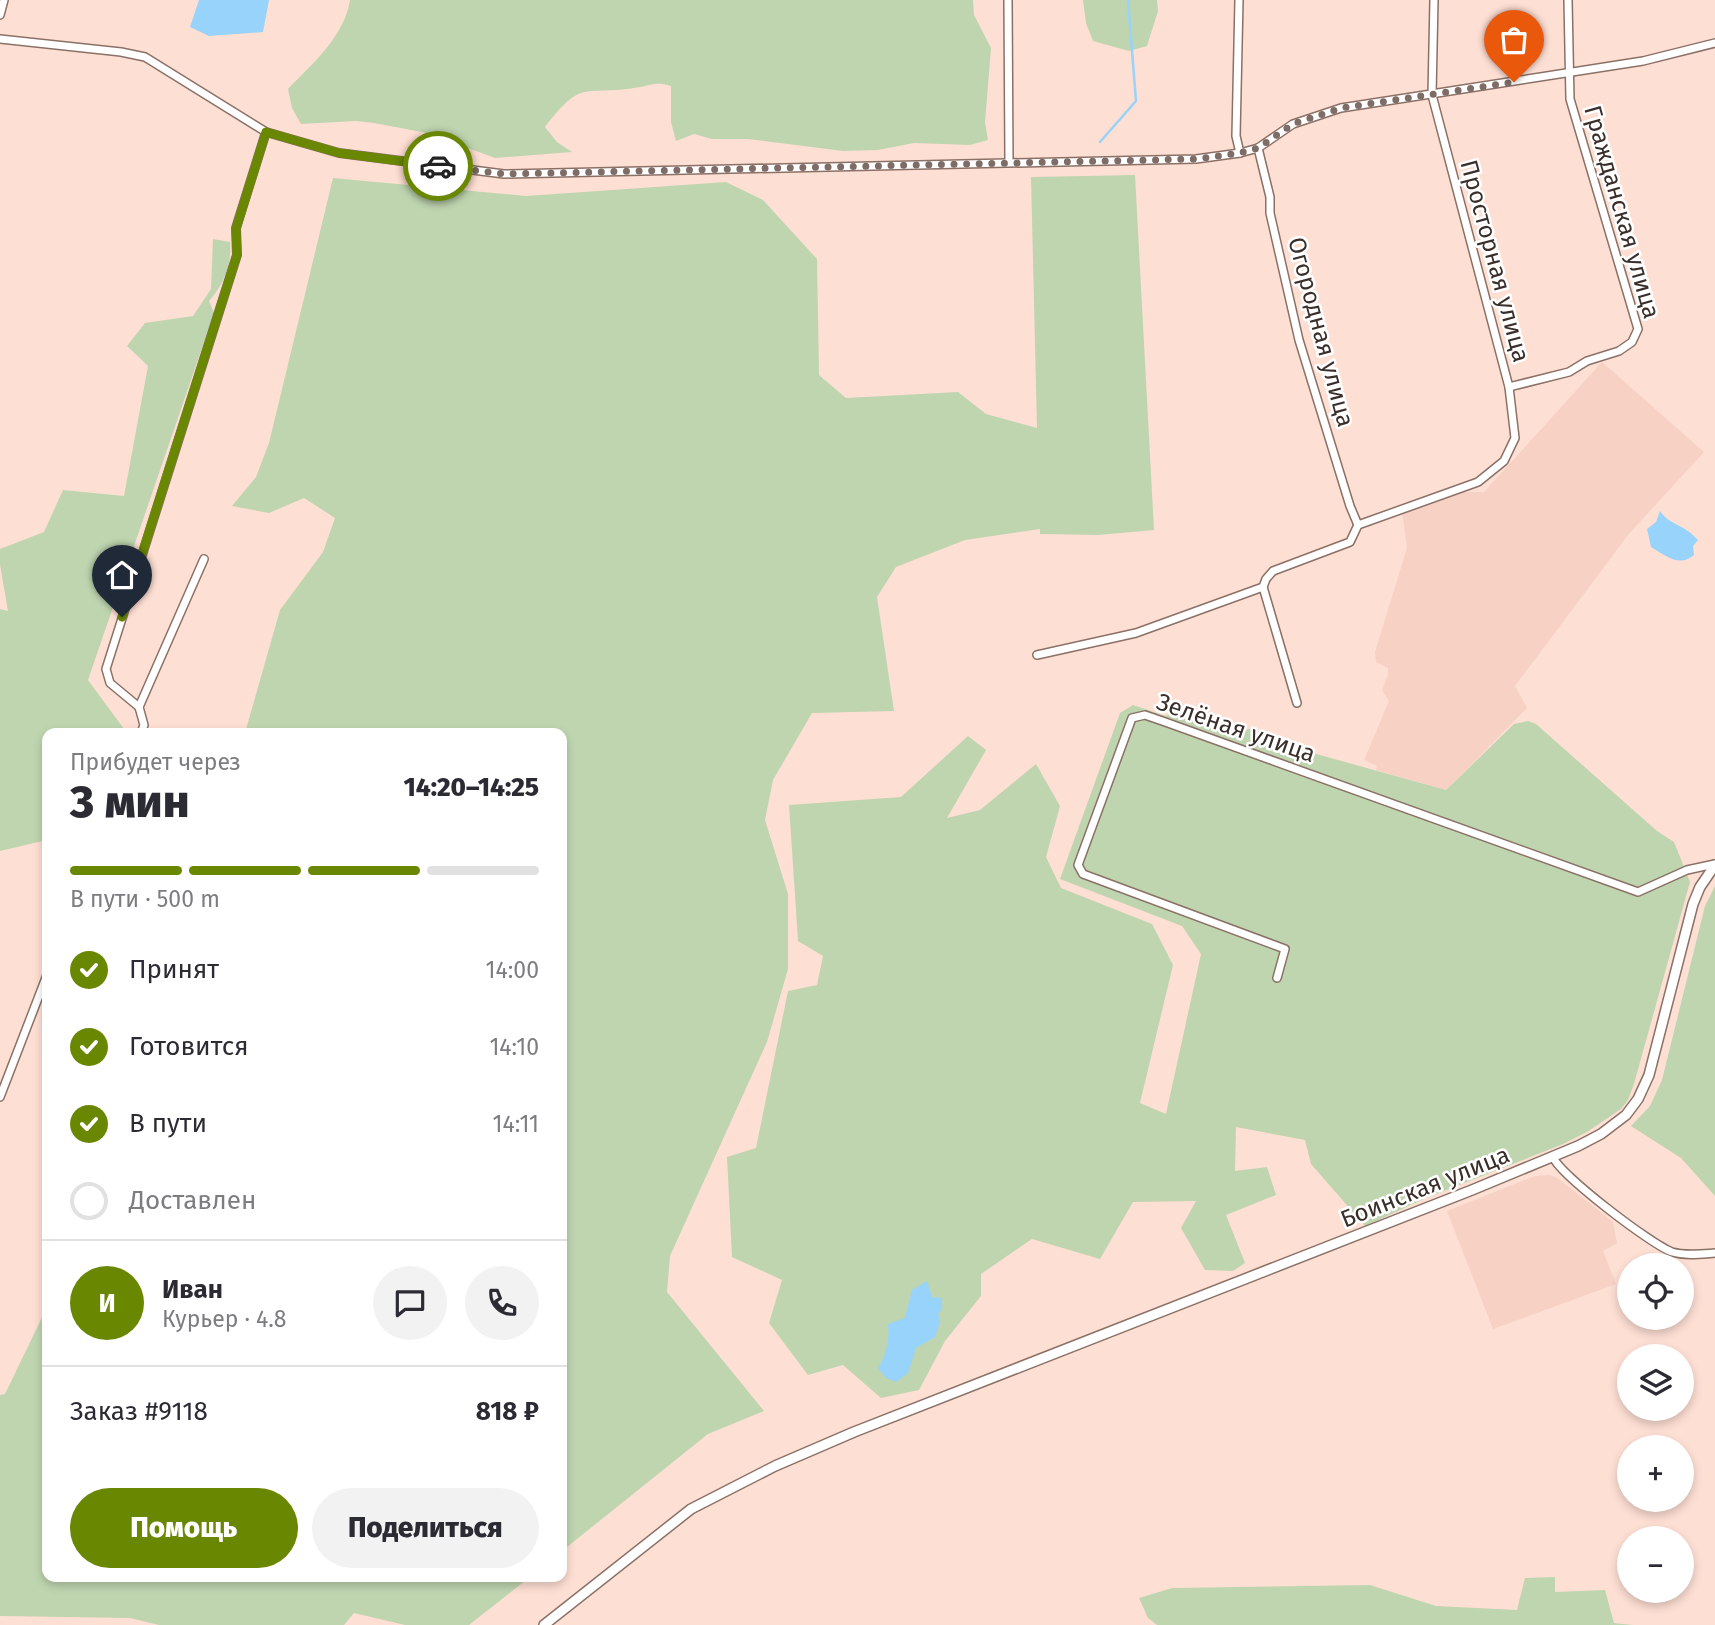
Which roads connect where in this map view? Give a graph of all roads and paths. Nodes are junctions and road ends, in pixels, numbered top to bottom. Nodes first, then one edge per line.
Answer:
1 (4, 0) edge
2 (1008, 0) edge
3 (1239, 0) edge
4 (1434, 0) edge
5 (1568, 0) edge
6 (0, 15) edge
7 (0, 39) edge
8 (1715, 43) edge
9 (1569, 73) junction
10 (1432, 95) junction
11 (266, 132) junction
12 (1258, 148) junction
13 (1240, 153) junction
14 (1009, 162) junction
15 (1509, 387) junction
16 (1358, 524) junction
17 (204, 559) dead end
18 (1263, 587) junction
19 (1037, 655) dead end
20 (1297, 704) dead end
21 (139, 707) junction
22 (143, 728) edge
23 (1715, 865) edge
24 (1277, 978) dead end
25 (42, 988) edge
26 (0, 1097) edge
27 (1553, 1157) junction
28 (1715, 1252) edge
29 (544, 1625) edge

1 - 6 street
2 - 14 street
3 - 13 street
4 - 10 street, Просторная улица
5 - 9 street, Гражданская улица
7 - 11 street
8 - 9 street
9 - 10 street
9 - 15 street, Гражданская улица
10 - 12 street
10 - 15 street, Просторная улица
11 - 14 street
11 - 21 street
12 - 13 street
12 - 16 street, Огородная улица
13 - 14 street
15 - 16 street, Просторная улица
16 - 18 street
17 - 21 street
18 - 19 street
18 - 20 street
21 - 22 street
23 - 24 street, Зелёная улица
23 - 27 street, Боинская улица
25 - 26 street
27 - 28 street
27 - 29 street, Боинская улица

